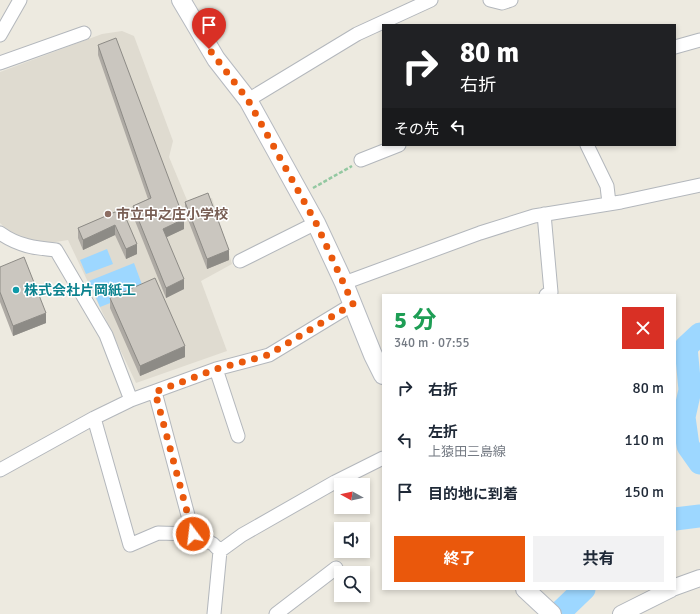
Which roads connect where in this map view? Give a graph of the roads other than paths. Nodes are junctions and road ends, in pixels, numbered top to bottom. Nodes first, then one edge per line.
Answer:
1 (20, 0) edge
2 (181, 0) edge
3 (431, 0) edge
4 (490, 0) edge
5 (511, 0) edge
6 (84, 33) dead end
7 (0, 35) edge
8 (700, 40) edge
9 (676, 47) edge
10 (0, 63) edge
11 (248, 100) junction
12 (396, 146) edge
13 (587, 146) edge
14 (361, 160) road end
15 (700, 185) edge
16 (609, 203) junction
17 (544, 214) junction
18 (316, 223) junction
19 (0, 233) edge
20 (240, 261) dead end
21 (344, 283) junction
22 (548, 294) edge
23 (353, 304) junction
24 (216, 369) junction
25 (382, 373) edge
26 (155, 392) junction
27 (131, 400) junction
28 (94, 418) junction
29 (238, 436) dead end
30 (382, 458) edge
31 (0, 470) edge
32 (193, 534) junction
33 (220, 552) junction
34 (334, 570) edge
35 (700, 578) edge
36 (676, 587) edge
37 (526, 590) edge
38 (669, 590) edge
39 (546, 608) edge
40 (214, 614) edge
41 (276, 614) edge
42 (621, 614) edge

1 - 7 street
2 - 11 main road
3 - 11 street
4 - 5 street
6 - 10 street
8 - 9 street
11 - 18 main road
12 - 14 street
13 - 16 street
15 - 16 street
16 - 17 street
17 - 21 street
17 - 22 street
18 - 20 street
18 - 21 main road
19 - 27 street
21 - 23 main road
23 - 24 street
23 - 25 main road
24 - 26 street
24 - 29 street
26 - 27 street
26 - 32 street
27 - 28 street
28 - 31 street
28 - 32 street
30 - 33 street
32 - 33 street
33 - 40 street
34 - 41 street
35 - 36 street
37 - 39 main road
38 - 42 street

